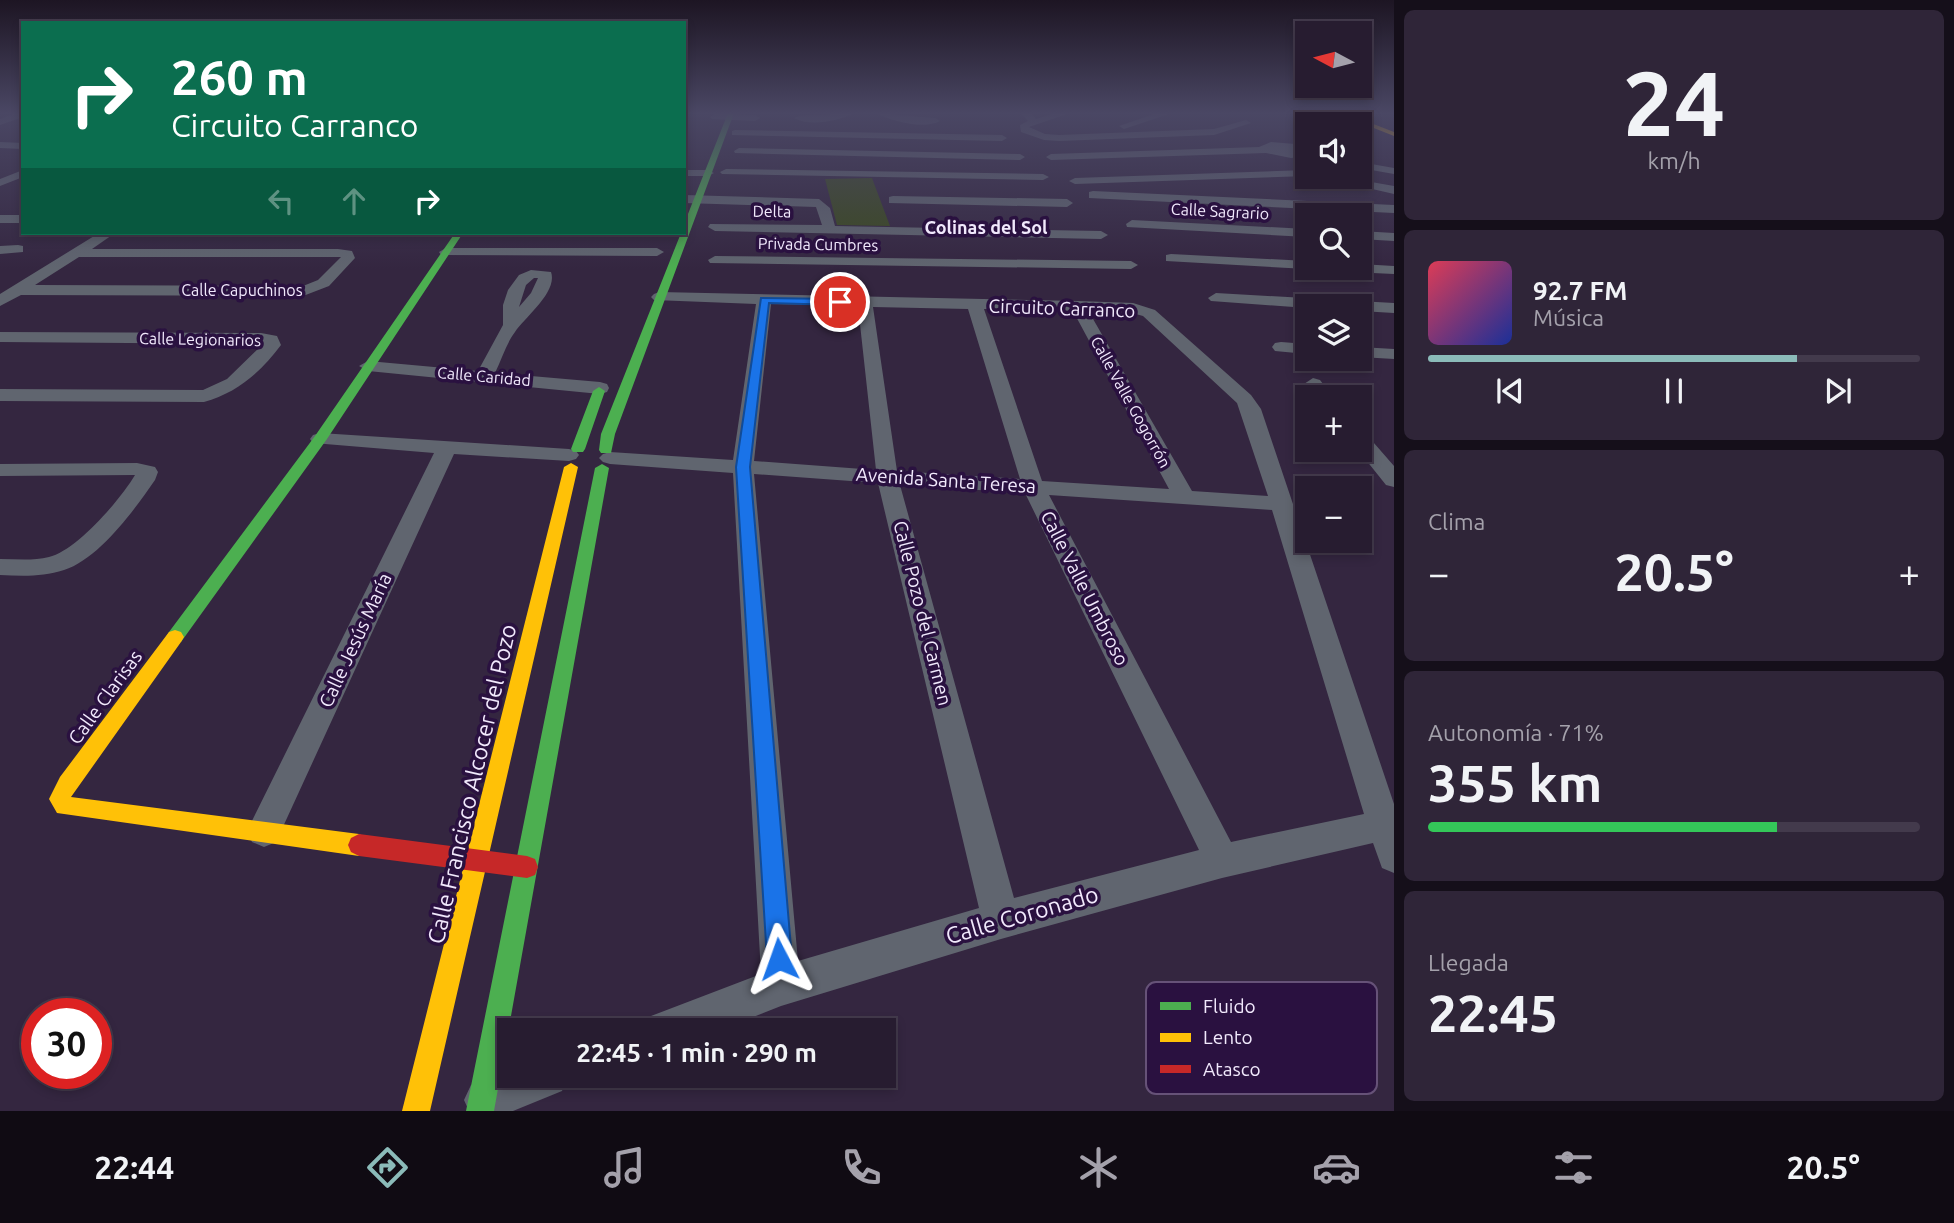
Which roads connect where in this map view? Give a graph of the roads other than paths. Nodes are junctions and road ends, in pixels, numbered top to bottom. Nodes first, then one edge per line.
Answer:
1 (710, 165) edge
2 (877, 165) edge
3 (1372, 167) edge
4 (0, 168) edge
5 (21, 170) edge
6 (21, 171) edge
7 (1394, 171) edge
8 (726, 172) dead end
9 (688, 173) edge
10 (708, 173) junction
11 (1295, 173) edge
12 (881, 175) junction
13 (1043, 177) dead end
14 (1075, 181) dead end
15 (1104, 181) junction
16 (0, 183) edge
17 (814, 184) junction
18 (1372, 186) edge
19 (1394, 190) edge
20 (691, 195) edge
21 (1093, 195) dead end
22 (1121, 196) junction
23 (1247, 202) junction
24 (1067, 203) dead end
25 (1340, 203) edge
26 (1295, 205) edge
27 (1372, 208) edge
28 (1394, 209) edge
29 (0, 219) edge
30 (21, 219) edge
31 (1132, 224) dead end
32 (715, 227) dead end
33 (829, 229) junction
34 (1295, 232) edge
35 (1101, 234) dead end
36 (105, 235) edge
37 (458, 235) edge
38 (664, 235) edge
39 (678, 235) edge
40 (1372, 236) edge
41 (909, 237) junction
42 (1394, 237) edge
43 (18, 249) dead end
44 (0, 250) edge
45 (446, 252) junction
46 (76, 253) junction
47 (654, 258) joint
48 (1171, 258) dead end
49 (715, 260) dead end
50 (1295, 264) edge
51 (1131, 265) dead end
52 (1372, 269) edge
53 (1394, 270) edge
54 (17, 290) junction
55 (659, 296) junction
56 (1216, 298) dead end
57 (764, 300) junction
58 (0, 301) edge
59 (1295, 302) edge
60 (866, 303) junction
61 (974, 304) junction
62 (1078, 306) junction
63 (1372, 307) edge
64 (1394, 308) edge
65 (510, 326) dead end
66 (0, 337) edge
67 (1281, 347) dead end
68 (1295, 348) edge
69 (1372, 353) edge
70 (1394, 354) edge
71 (368, 366) junction
72 (485, 375) junction
73 (603, 382) joint
74 (0, 396) edge
75 (320, 439) junction
76 (446, 449) junction
77 (1372, 453) edge
78 (573, 457) junction
79 (606, 459) junction
80 (743, 467) junction
81 (0, 470) edge
82 (887, 475) junction
83 (1394, 480) edge
84 (1033, 486) junction
85 (1184, 497) junction
86 (1281, 504) junction
87 (0, 567) edge
88 (264, 831) junction
89 (1390, 840) edge
90 (477, 861) junction
91 (1222, 861) junction
92 (527, 867) junction
93 (1001, 920) junction
94 (781, 986) junction
95 (699, 1018) edge
96 (521, 1088) edge
97 (481, 1106) edge
98 (416, 1111) edge

1 - 10 main road
2 - 12 street
3 - 7 street
4 - 5 street
6 - 16 street
8 - 17 street
9 - 10 street
9 - 20 main road
10 - 20 main road
11 - 15 street
12 - 13 street
12 - 17 street
12 - 41 street
14 - 15 street
15 - 22 street
17 - 20 street
18 - 19 street
20 - 33 street
21 - 22 street
22 - 23 street
23 - 25 street
23 - 26 street
24 - 41 street
27 - 28 street
29 - 30 street
31 - 34 street, Calle Sagrario
32 - 33 street, Delta
33 - 41 street, Delta
35 - 41 street
36 - 46 street
37 - 45 main road, Calle Clarisas
38 - 47 main road
39 - 55 main road
40 - 42 street
41 - 49 street, Privada Cumbres
41 - 51 street
43 - 44 street
45 - 47 street
45 - 71 main road, Calle Clarisas
46 - 54 street
46 - 54 street, Calle Capuchinos
48 - 50 street
52 - 53 street
54 - 58 street
55 - 57 street, Circuito Carranco
55 - 79 main road
56 - 59 street
57 - 60 street, Circuito Carranco
57 - 80 street
60 - 61 street, Circuito Carranco
60 - 82 street, Calle Pozo del Carmen
61 - 62 street, Circuito Carranco
61 - 84 street, Calle Valle Umbroso
62 - 85 street, Calle Valle Gogorrón
62 - 86 street, Circuito Carranco
63 - 64 street
65 - 72 street
66 - 74 street, Calle Legionarios
67 - 68 street
69 - 70 street
71 - 72 street, Calle Caridad
71 - 75 main road, Calle Clarisas
72 - 73 street, Calle Caridad
73 - 78 main road, Calle Francisco Alcocer del Pozo
75 - 76 street
75 - 88 main road, Calle Clarisas
76 - 78 street
76 - 88 street, Calle Jesús María
77 - 83 street
78 - 79 main road
78 - 79 main road
78 - 90 main road, Calle Francisco Alcocer del Pozo
79 - 80 street, Avenida Santa Teresa
79 - 92 main road
80 - 82 street, Avenida Santa Teresa
80 - 94 street
81 - 87 street
82 - 84 street, Avenida Santa Teresa
82 - 93 street, Calle Pozo del Carmen
84 - 85 street, Avenida Santa Teresa
84 - 91 street, Calle Valle Umbroso
85 - 86 street, Avenida Santa Teresa
86 - 89 street, Circuito Carranco
88 - 90 main road, Calle Clarisas
89 - 91 street, Calle Coronado
90 - 92 main road, Calle Clarisas
90 - 98 main road, Calle Francisco Alcocer del Pozo
91 - 93 street, Calle Coronado
92 - 97 main road
93 - 94 street, Calle Coronado
94 - 95 street, Calle Coronado
96 - 97 street

